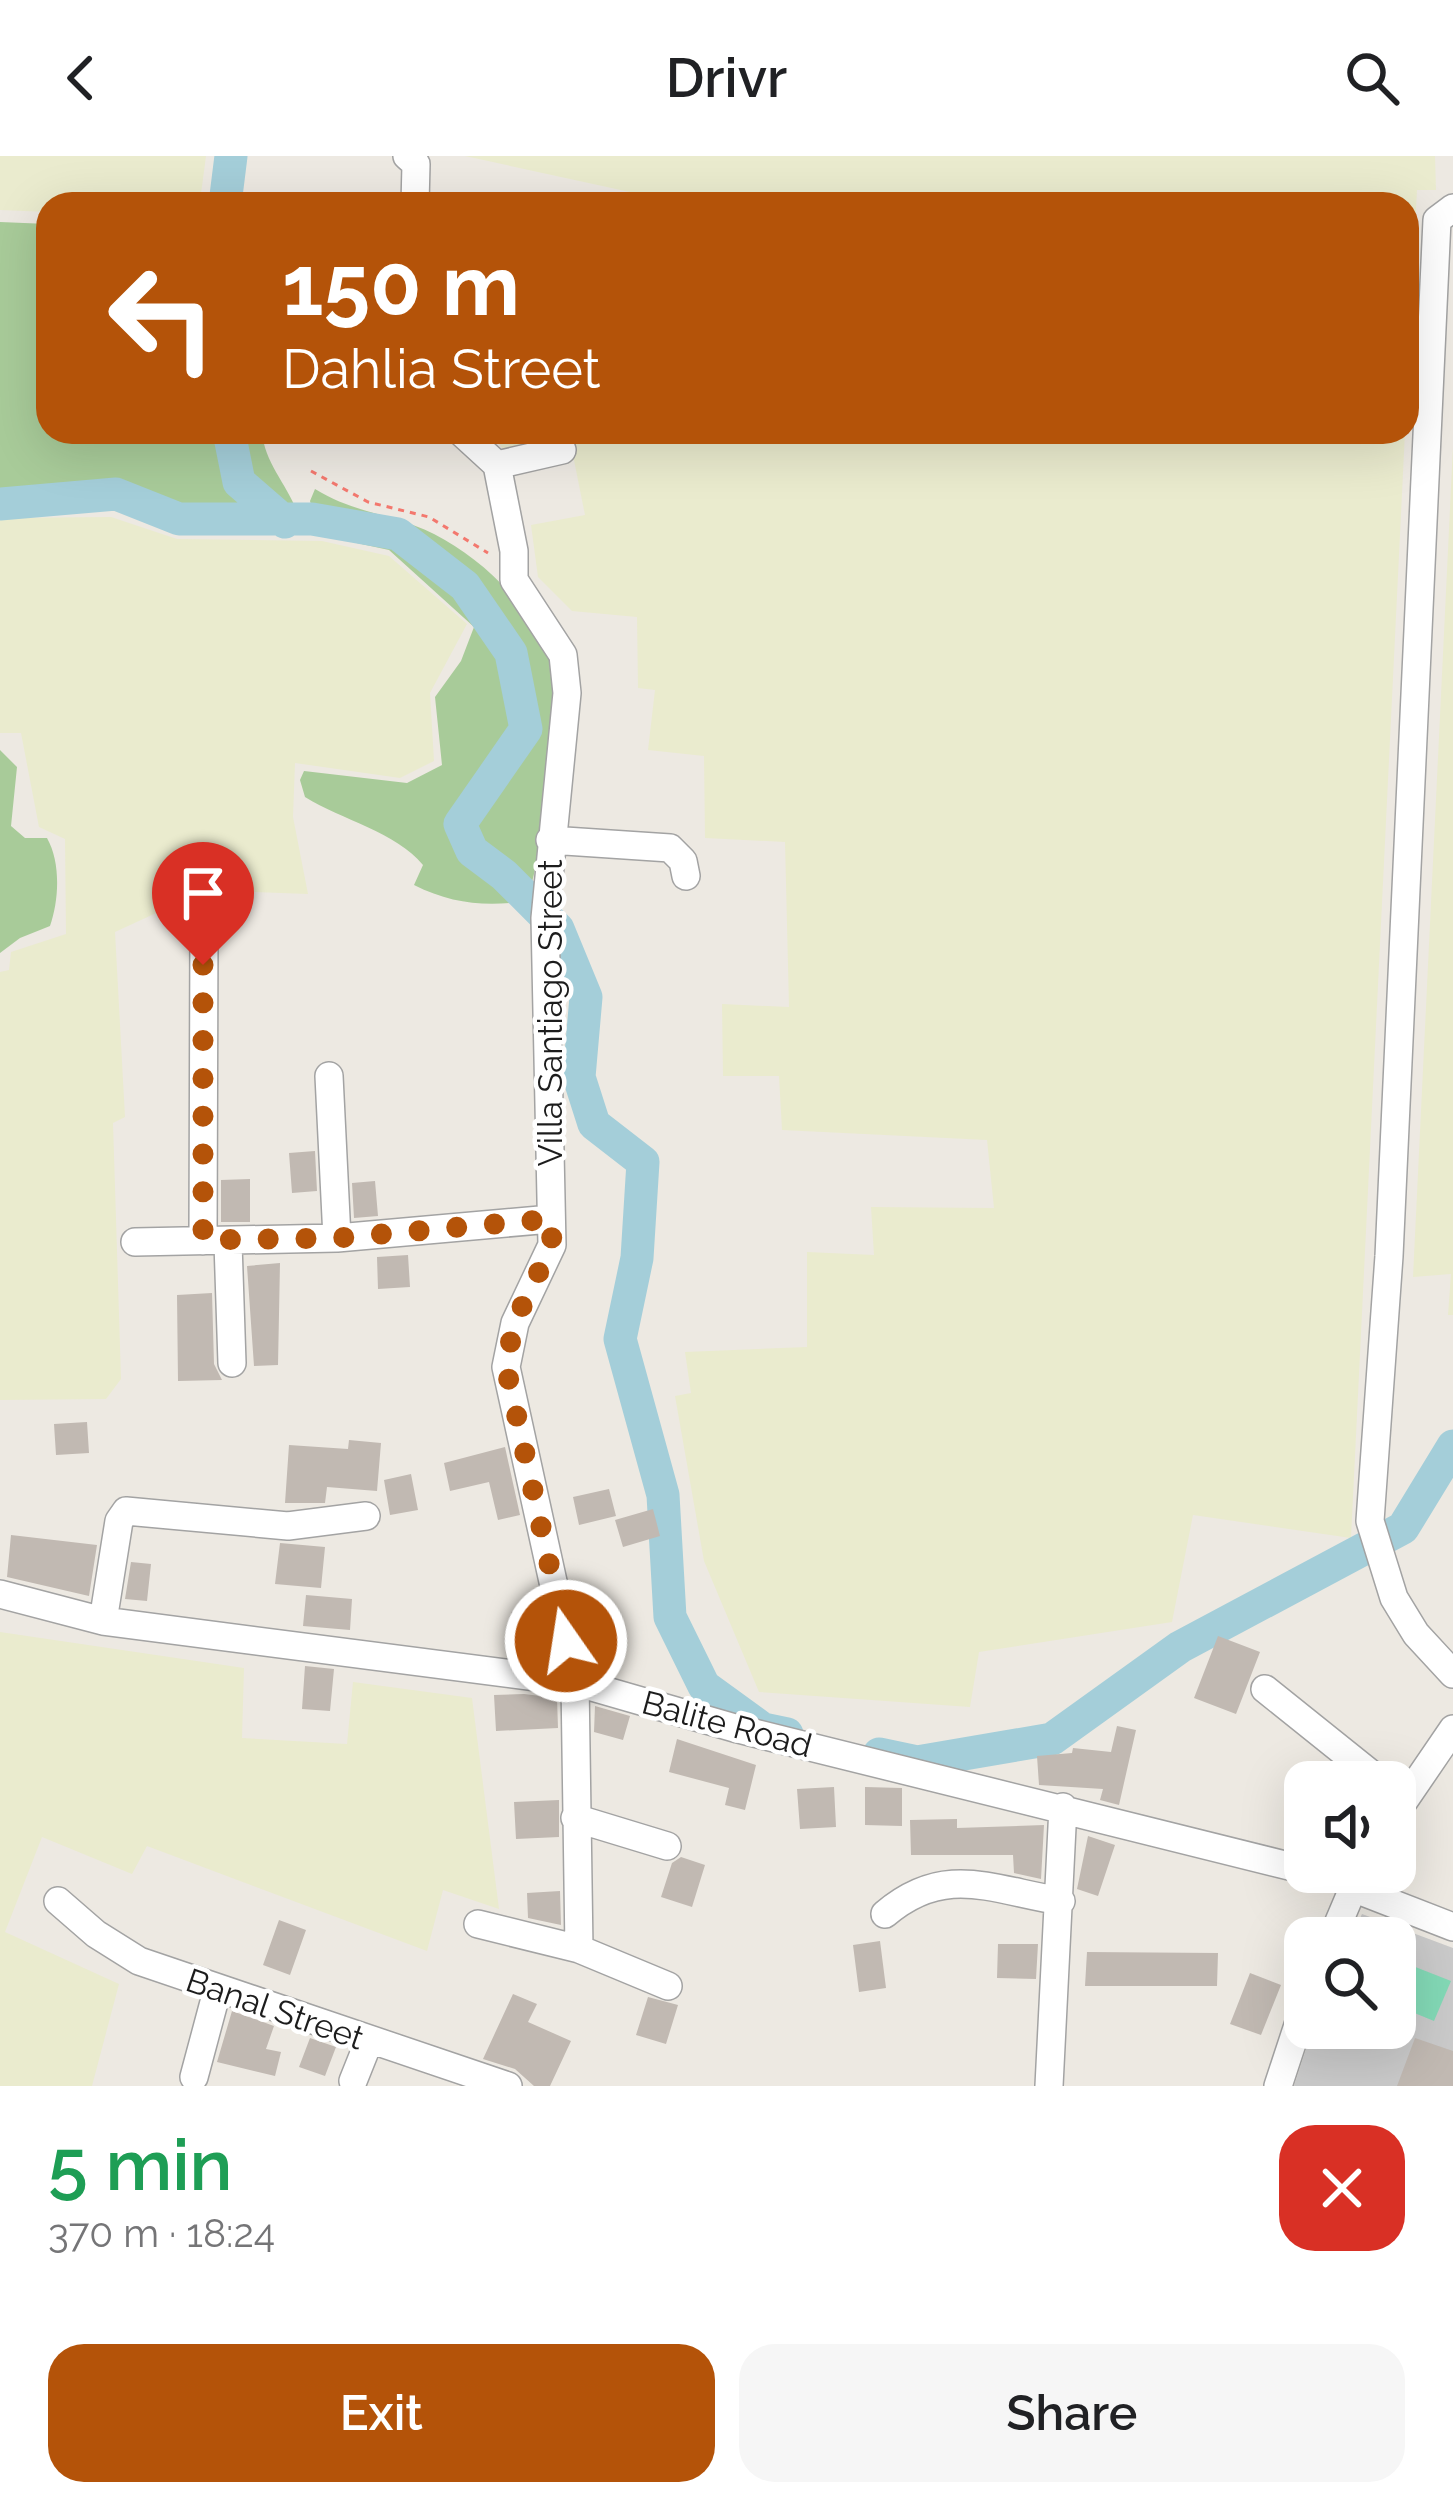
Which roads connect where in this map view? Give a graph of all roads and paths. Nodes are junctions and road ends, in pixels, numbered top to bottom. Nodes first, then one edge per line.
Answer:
1 (407, 156) edge
2 (415, 192) edge
3 (1453, 208) edge
4 (474, 444) edge
5 (562, 450) dead end
6 (497, 465) junction
7 (311, 471) dead end
8 (514, 580) junction
9 (550, 840) junction
10 (686, 876) dead end
11 (204, 925) dead end
12 (329, 1076) dead end
13 (551, 1219) junction
14 (337, 1238) junction
15 (135, 1242) dead end
16 (216, 1242) junction
17 (232, 1363) dead end
18 (366, 1516) dead end
19 (0, 1594) edge
20 (103, 1621) junction
21 (1453, 1674) edge
22 (575, 1682) junction
23 (1265, 1689) dead end
24 (1453, 1729) edge
25 (1355, 1761) edge
26 (1416, 1779) edge
27 (1063, 1807) junction
28 (575, 1818) junction
29 (667, 1846) dead end
30 (1284, 1864) edge
31 (1367, 1893) edge
32 (58, 1901) dead end
33 (1061, 1901) junction
34 (885, 1914) dead end
35 (478, 1924) dead end
36 (1453, 1927) edge
37 (579, 1949) junction
38 (668, 1987) dead end
39 (218, 1991) junction
40 (369, 2041) junction
41 (1290, 2049) edge
42 (194, 2078) dead end
43 (353, 2080) dead end
44 (508, 2086) edge
45 (1048, 2086) edge
46 (1277, 2086) edge

1 - 2 street
3 - 21 street
4 - 6 street
5 - 6 street
6 - 8 street, Villa Santiago Street
7 - 8 path
8 - 9 street, Villa Santiago Street
9 - 10 street
9 - 13 street, Villa Santiago Street
11 - 16 street
12 - 14 street
13 - 14 street
13 - 22 street, Villa Santiago Street
14 - 16 street
15 - 16 street
16 - 17 street
18 - 20 street
19 - 20 street, Balite Road
20 - 22 street, Balite Road
22 - 27 street, Balite Road
22 - 28 street, Villa Santiago Street
23 - 25 street
24 - 26 street
27 - 30 street, Balite Road
27 - 33 street
28 - 29 street
28 - 37 street, Villa Santiago Street
31 - 36 street, Balite Road
32 - 39 street, Banal Street
33 - 34 street
33 - 45 street
35 - 37 street
37 - 38 street
39 - 40 street, Banal Street
39 - 42 street
40 - 43 street
40 - 44 street, Banal Street
41 - 46 street

